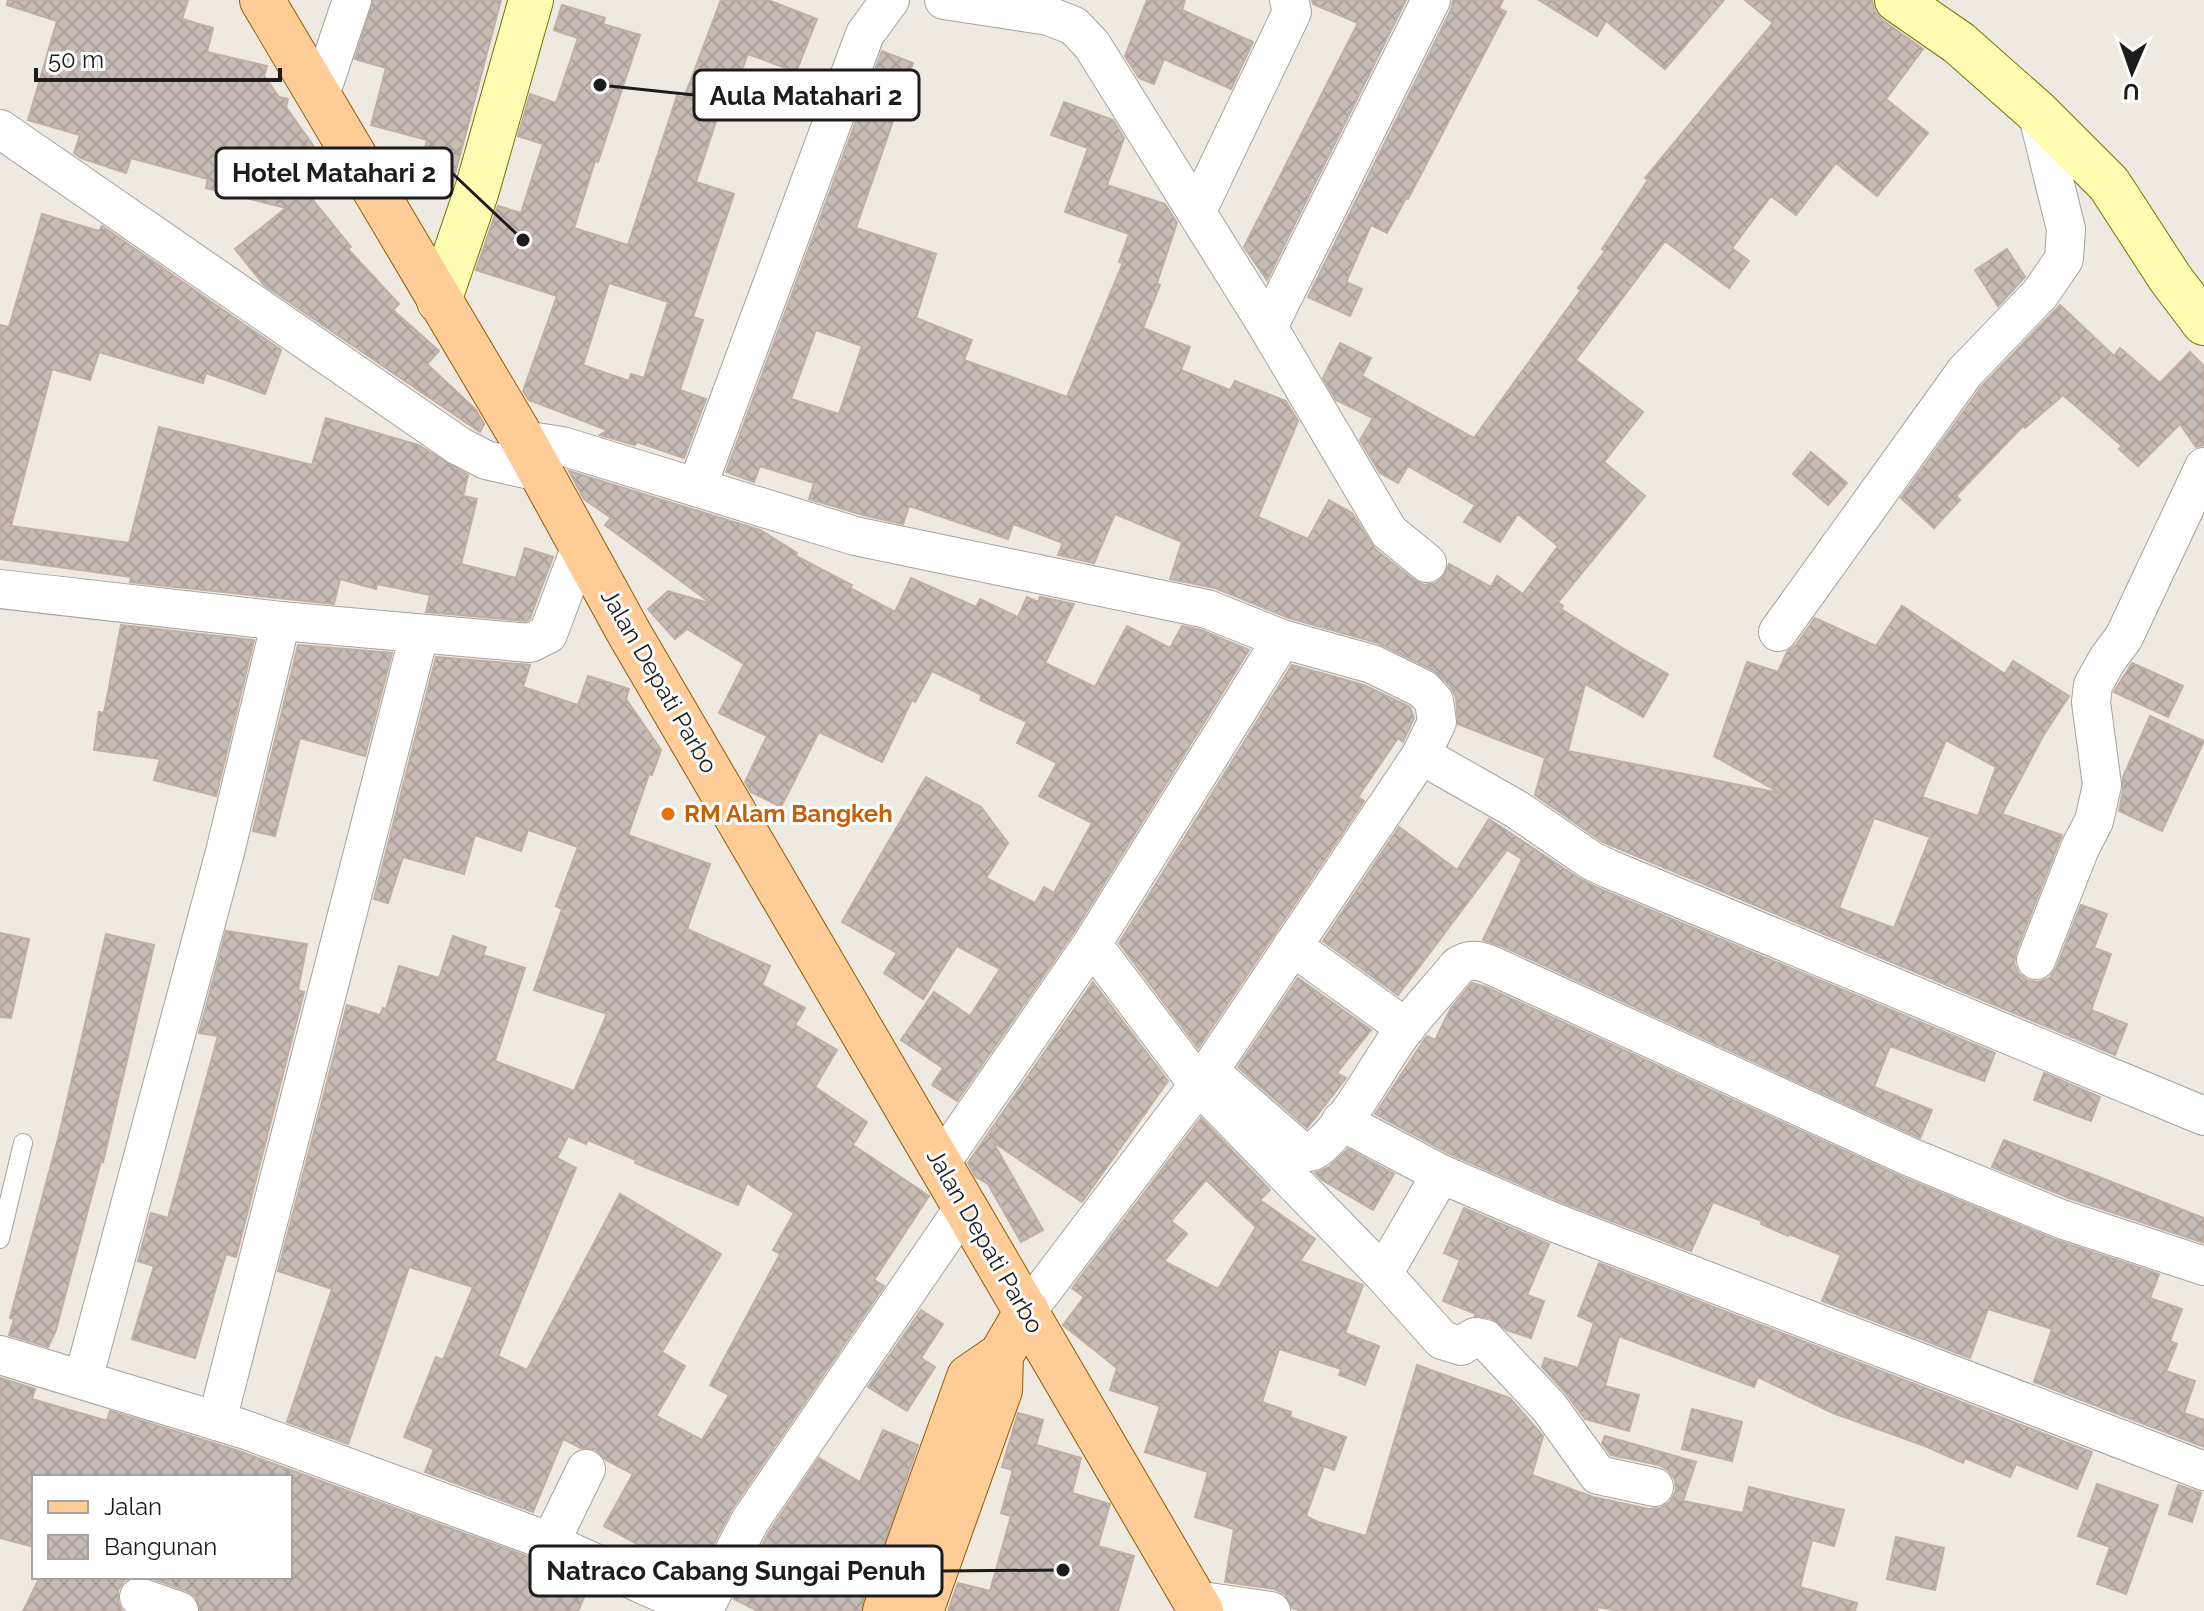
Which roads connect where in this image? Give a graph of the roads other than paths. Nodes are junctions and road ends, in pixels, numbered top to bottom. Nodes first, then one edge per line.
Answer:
1 (262, 0) edge
2 (352, 0) edge
3 (531, 0) edge
4 (890, 0) edge
5 (944, 0) edge
6 (1289, 0) edge
7 (1431, 0) edge
8 (1897, 0) edge
9 (319, 98) junction
10 (2037, 112) junction
11 (0, 129) edge
12 (1197, 211) junction
13 (439, 301) junction
14 (2204, 323) edge
15 (1268, 327) junction
16 (531, 456) junction
17 (2204, 467) edge
18 (697, 487) junction
19 (581, 546) junction
20 (1427, 563) dead end
21 (0, 589) edge
22 (281, 621) junction
23 (1778, 632) dead end
24 (419, 635) junction
25 (1282, 639) junction
26 (1421, 755) junction
27 (1098, 933) junction
28 (1292, 946) junction
29 (2036, 960) dead end
30 (1406, 1028) junction
31 (1203, 1078) junction
32 (2204, 1116) edge
33 (1341, 1121) junction
34 (23, 1143) dead end
35 (940, 1164) junction
36 (1441, 1174) junction
37 (965, 1206) junction
38 (0, 1239) edge
39 (1388, 1266) junction
40 (2204, 1266) edge
41 (1027, 1311) junction
42 (0, 1355) edge
43 (1001, 1355) junction
44 (83, 1380) junction
45 (217, 1421) junction
46 (586, 1469) dead end
47 (2204, 1471) edge
48 (1654, 1487) dead end
49 (550, 1543) junction
50 (139, 1597) dead end
51 (1198, 1606) edge
52 (179, 1611) edge
53 (702, 1611) edge
54 (885, 1611) edge
55 (921, 1611) edge
56 (1271, 1611) edge

1 - 9 main road, Jalan Depati Parbo
2 - 9 street
3 - 13 street
4 - 18 street
5 - 12 street
6 - 12 street
7 - 15 street
8 - 10 street
9 - 13 main road, Jalan Depati Parbo
10 - 14 street
10 - 23 street
11 - 16 street
12 - 15 street
13 - 16 main road, Jalan Depati Parbo
15 - 20 street
16 - 18 street
16 - 19 main road, Jalan Depati Parbo
17 - 29 street
18 - 25 street
19 - 24 street
19 - 35 main road, Jalan Depati Parbo
21 - 22 street
22 - 24 street
22 - 44 street
24 - 45 street
25 - 26 street
25 - 27 street
26 - 28 street
26 - 32 street
27 - 31 street
27 - 35 street
28 - 30 street
28 - 31 street
30 - 33 street
30 - 40 street
31 - 33 street
31 - 39 street
31 - 41 street
33 - 36 street
34 - 38 lane
35 - 37 main road, Jalan Depati Parbo
36 - 39 street
36 - 47 street
37 - 41 main road, Jalan Depati Parbo
37 - 53 street
39 - 48 street
41 - 43 main road
41 - 51 main road, Jalan Depati Parbo
42 - 44 street
43 - 54 main road
43 - 55 main road
44 - 45 street
45 - 49 street
46 - 49 street
49 - 53 street
50 - 52 street
51 - 56 street

